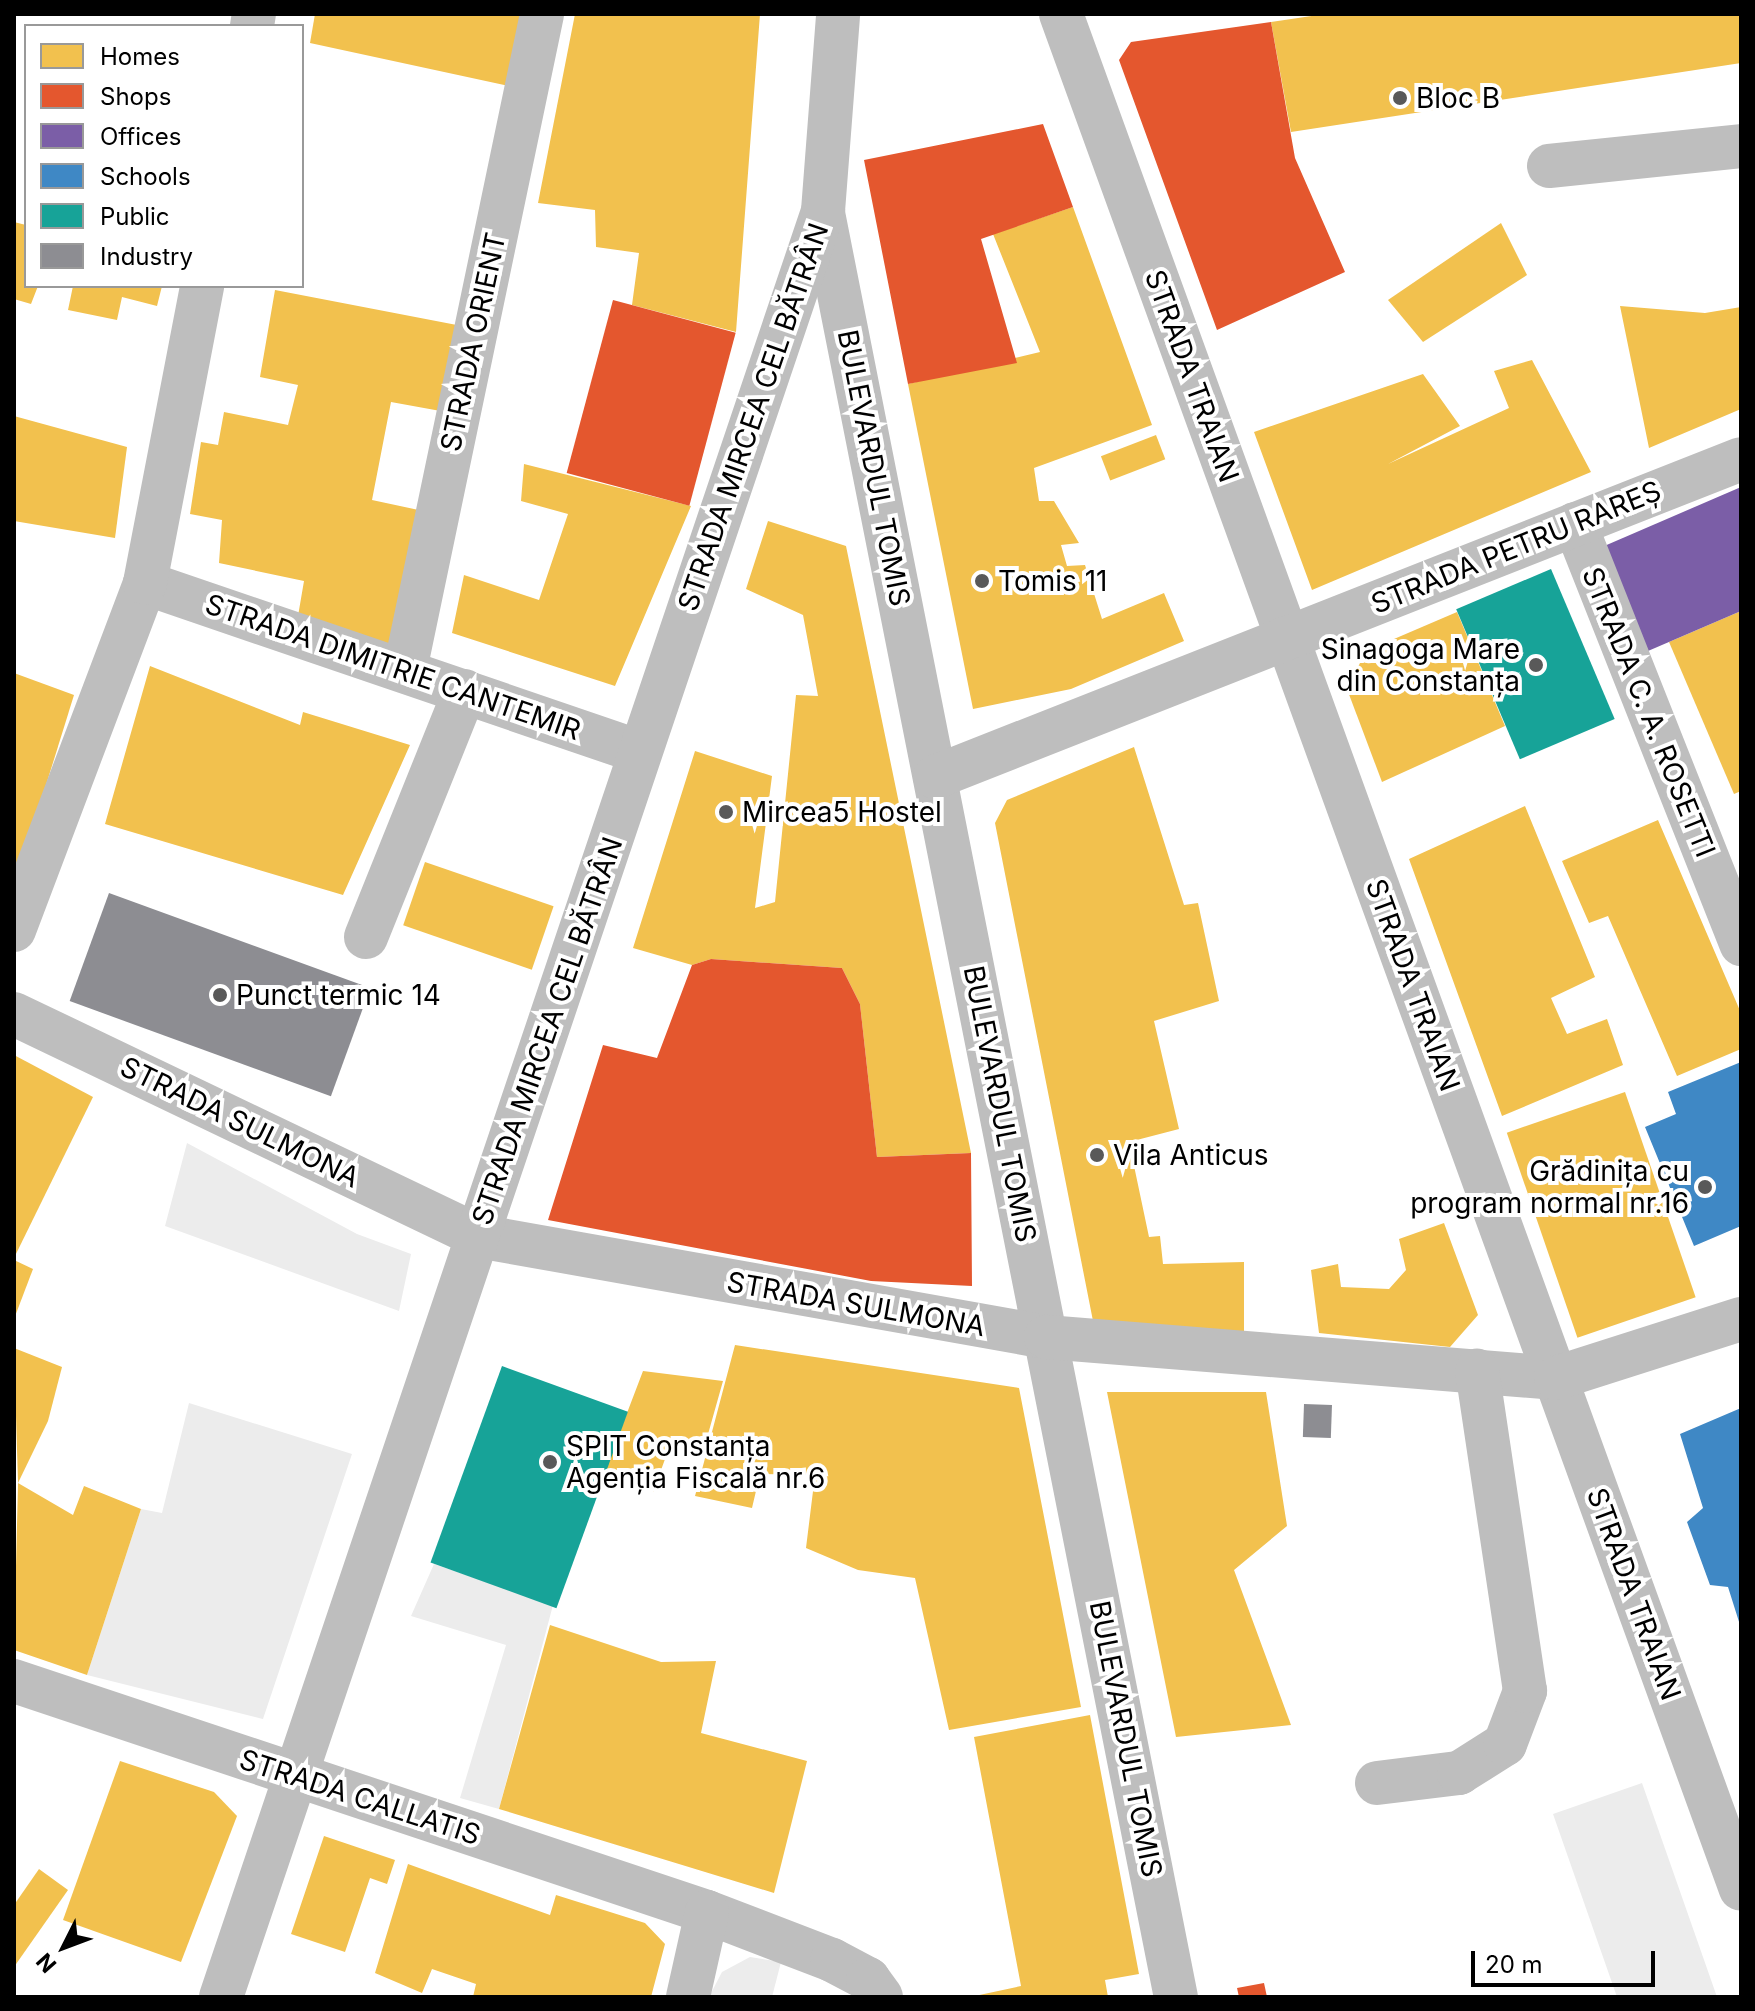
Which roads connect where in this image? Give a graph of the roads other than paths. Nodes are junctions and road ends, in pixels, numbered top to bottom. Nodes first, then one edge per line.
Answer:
1 (542, 14) edge
2 (838, 14) edge
3 (1062, 17) edge
4 (1741, 146) edge
5 (1549, 166) dead end
6 (823, 211) junction
7 (202, 288) edge
8 (1741, 459) edge
9 (1575, 524) junction
10 (145, 583) junction
11 (1287, 638) junction
12 (405, 670) junction
13 (465, 691) junction
14 (640, 752) junction
15 (935, 777) junction
16 (14, 930) edge
17 (366, 937) dead end
18 (1741, 944) edge
19 (14, 1014) edge
20 (478, 1236) junction
21 (1741, 1319) edge
22 (1046, 1337) junction
23 (1477, 1371) junction
24 (1556, 1378) junction
25 (14, 1681) edge
26 (296, 1776) junction
27 (1377, 1783) dead end
28 (1741, 1889) edge
29 (707, 1912) junction
30 (221, 1997) edge
31 (688, 1997) edge
32 (881, 1997) edge
33 (1176, 1997) edge

1 - 12 street, STRADA ORIENT
2 - 6 street, STRADA MIRCEA CEL BĂTRÂN
3 - 11 street, STRADA TRAIAN
4 - 5 street
6 - 14 street, STRADA MIRCEA CEL BĂTRÂN
6 - 15 street, BULEVARDUL TOMIS
7 - 10 street
8 - 9 street, STRADA PETRU RAREȘ
9 - 11 street, STRADA PETRU RAREȘ
9 - 18 street, STRADA C. A. ROSETTI
10 - 12 street, STRADA DIMITRIE CANTEMIR
10 - 16 street
11 - 15 street, STRADA PETRU RAREȘ
11 - 24 street, STRADA TRAIAN
12 - 13 street, STRADA DIMITRIE CANTEMIR
13 - 14 street, STRADA DIMITRIE CANTEMIR
13 - 17 street
14 - 20 street, STRADA MIRCEA CEL BĂTRÂN
15 - 22 street, BULEVARDUL TOMIS
19 - 20 street, STRADA SULMONA
20 - 22 street, STRADA SULMONA
20 - 26 street, STRADA MIRCEA CEL BĂTRÂN
21 - 24 street, STRADA SULMONA
22 - 23 street, STRADA SULMONA
22 - 33 street, BULEVARDUL TOMIS
23 - 24 street, STRADA SULMONA
23 - 27 street
24 - 28 street, STRADA TRAIAN
25 - 26 street, STRADA CALLATIS
26 - 29 street, STRADA CALLATIS
26 - 30 street, STRADA MIRCEA CEL BĂTRÂN
29 - 31 street
29 - 32 street, STRADA CALLATIS

